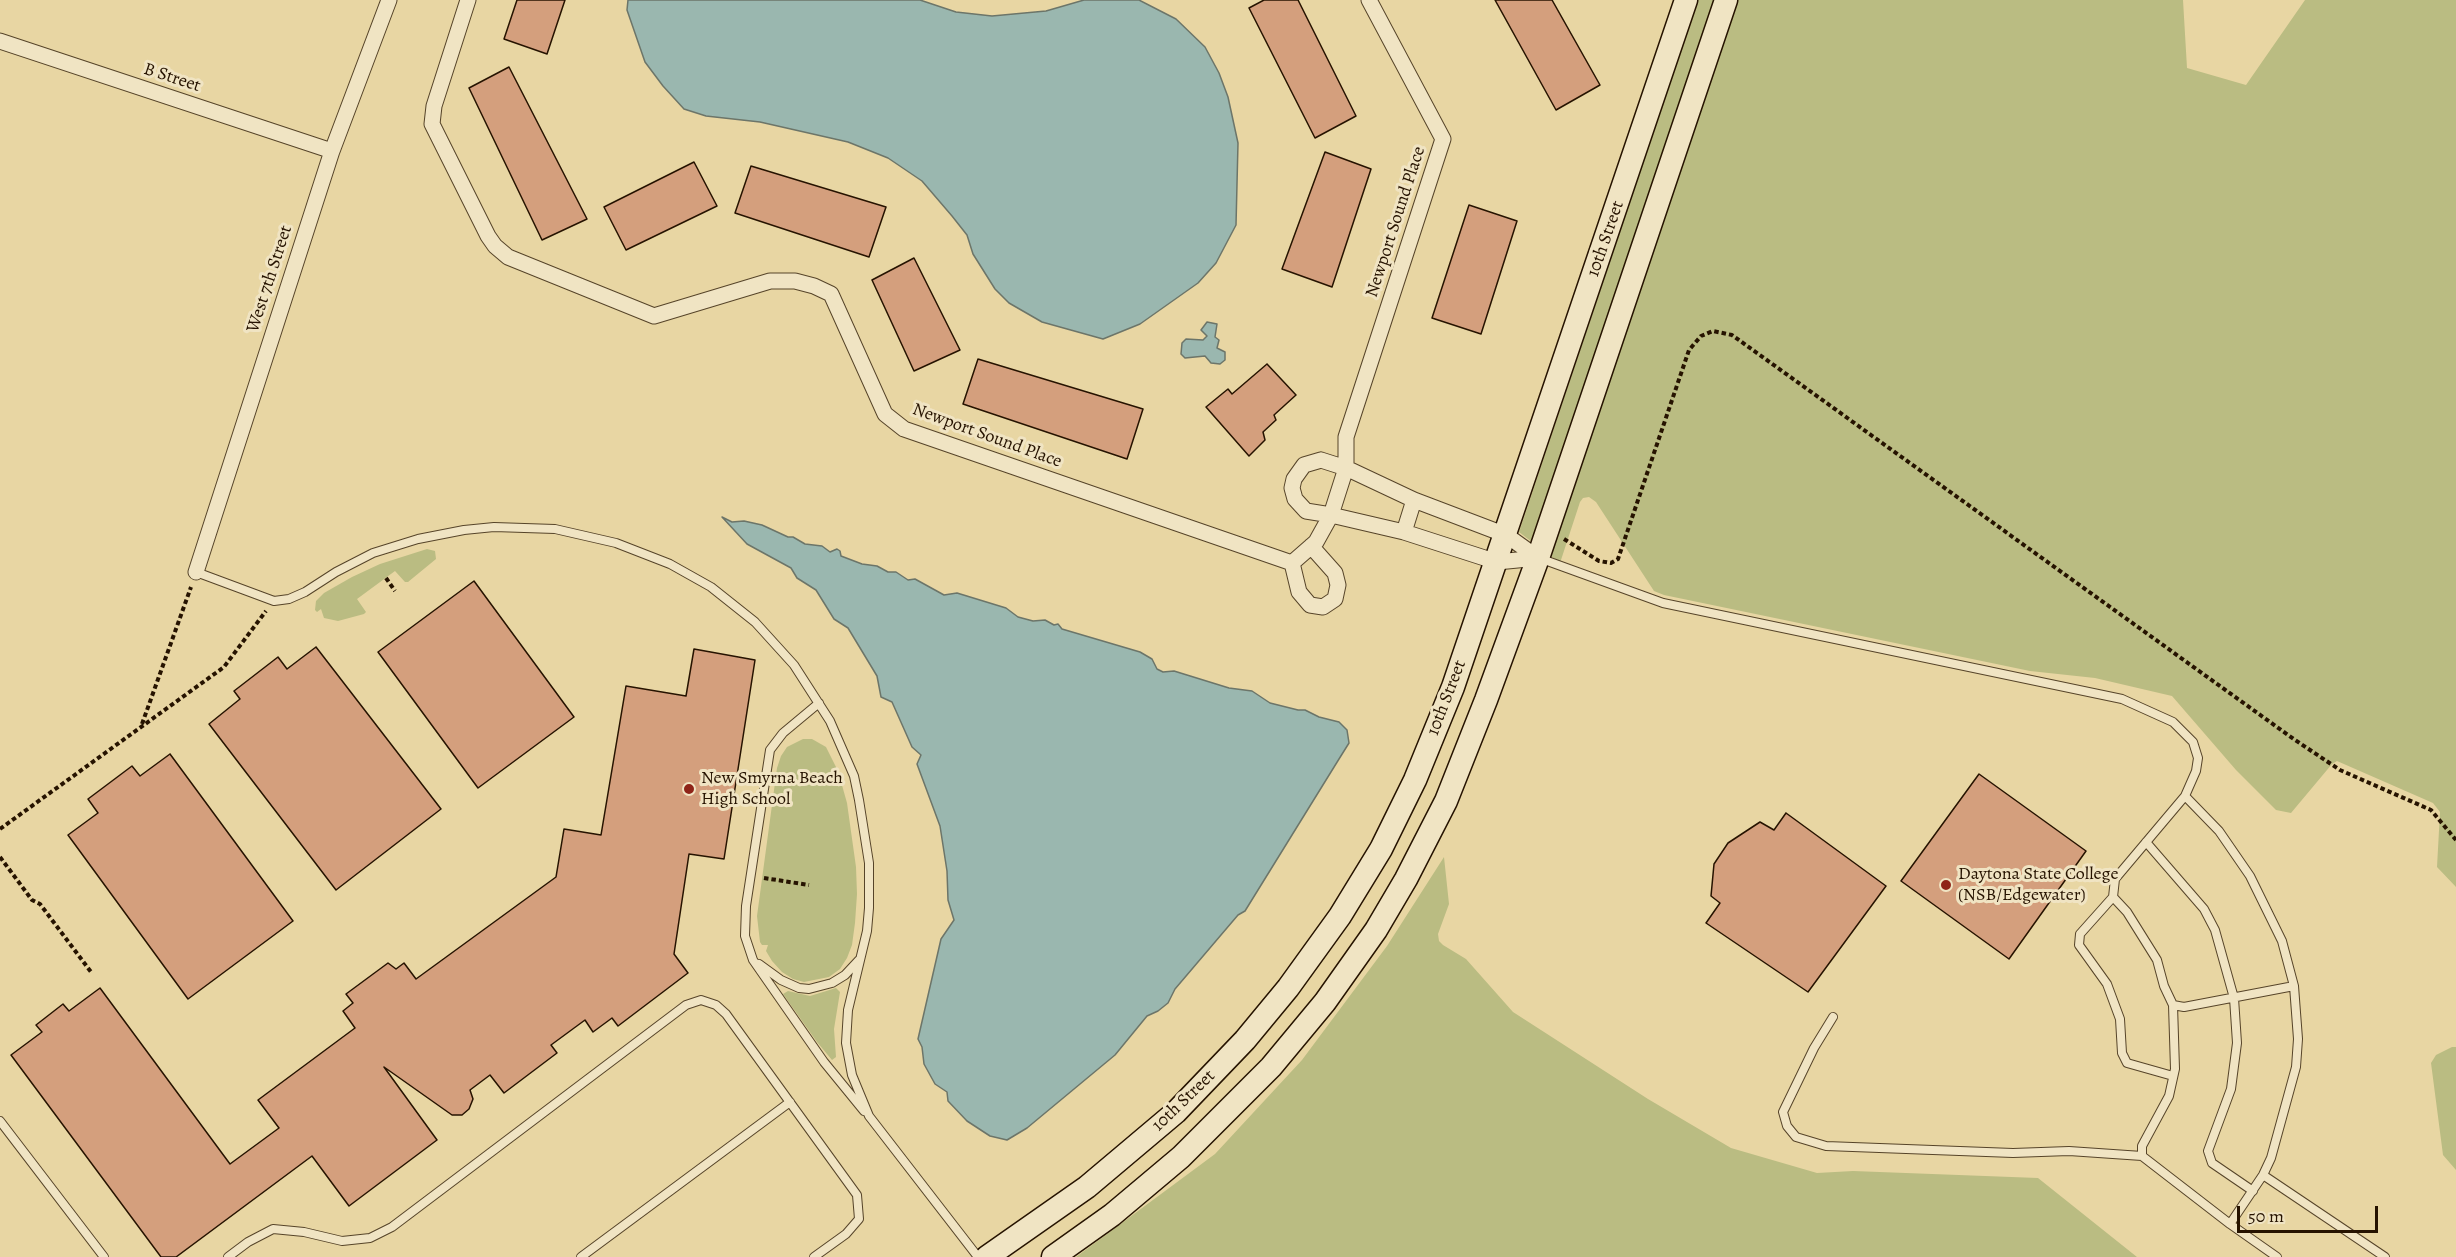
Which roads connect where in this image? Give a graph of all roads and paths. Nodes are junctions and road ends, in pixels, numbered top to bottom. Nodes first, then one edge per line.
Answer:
1 (389, 0) edge
2 (468, 0) edge
3 (1369, 0) edge
4 (1686, 0) edge
5 (1726, 0) edge
6 (0, 41) edge
7 (332, 151) junction
8 (1346, 468) junction
9 (1414, 500) junction
10 (1331, 515) junction
11 (1547, 529) junction
12 (1404, 532) junction
13 (1506, 535) junction
14 (1311, 546) junction
15 (1538, 558) junction
16 (1497, 562) junction
17 (1292, 563) junction
18 (196, 572) junction
19 (386, 579) dead end
20 (395, 591) dead end
21 (274, 601) junction
22 (819, 703) junction
23 (142, 724) junction
24 (2185, 796) junction
25 (0, 829) edge
26 (2456, 840) edge
27 (2146, 842) junction
28 (0, 857) edge
29 (764, 878) dead end
30 (808, 885) dead end
31 (2113, 897) junction
32 (861, 958) junction
33 (753, 960) junction
34 (92, 972) dead end
35 (2294, 986) junction
36 (2234, 998) junction
37 (2173, 1005) junction
38 (1833, 1017) dead end
39 (2173, 1076) junction
40 (790, 1102) junction
41 (868, 1116) junction
42 (0, 1121) edge
43 (2142, 1155) junction
44 (2263, 1175) junction
45 (2253, 1191) junction
46 (2230, 1224) junction
47 (104, 1257) edge
48 (228, 1257) edge
49 (581, 1257) edge
50 (813, 1257) edge
51 (978, 1257) edge
52 (987, 1257) edge
53 (1053, 1257) edge
54 (2277, 1257) edge
55 (2385, 1257) edge

1 - 7 street, West 7th Street
2 - 17 street, Newport Sound Place
3 - 8 street, Newport Sound Place
4 - 13 street, 10th Street
5 - 11 street, 10th Street
6 - 7 street, B Street
7 - 18 street, West 7th Street
8 - 9 street
8 - 10 street, Newport Sound Place
8 - 10 street
9 - 12 street
9 - 13 street
10 - 12 street
10 - 14 street, Newport Sound Place
11 - 15 street, 10th Street
11 - 26 path
12 - 16 street
13 - 15 street
13 - 16 street, 10th Street
14 - 17 street, Newport Sound Place
14 - 17 street
15 - 16 street
15 - 24 lane
15 - 53 street, 10th Street
16 - 52 street, 10th Street
18 - 21 lane
18 - 23 path
19 - 20 path
21 - 22 lane
21 - 23 path
22 - 32 lane
22 - 33 lane
23 - 25 path
24 - 27 lane
24 - 35 lane
27 - 31 lane
27 - 36 lane
28 - 34 path
29 - 30 path
31 - 37 lane
31 - 39 lane
32 - 33 lane
32 - 41 lane
33 - 41 lane
35 - 36 lane
35 - 44 lane
36 - 37 lane
36 - 45 lane
37 - 39 lane
38 - 43 lane
39 - 43 lane
40 - 48 lane
40 - 49 lane
40 - 50 lane
41 - 51 lane
42 - 47 lane
43 - 46 lane
44 - 45 lane
44 - 55 lane
45 - 46 lane
46 - 54 lane

